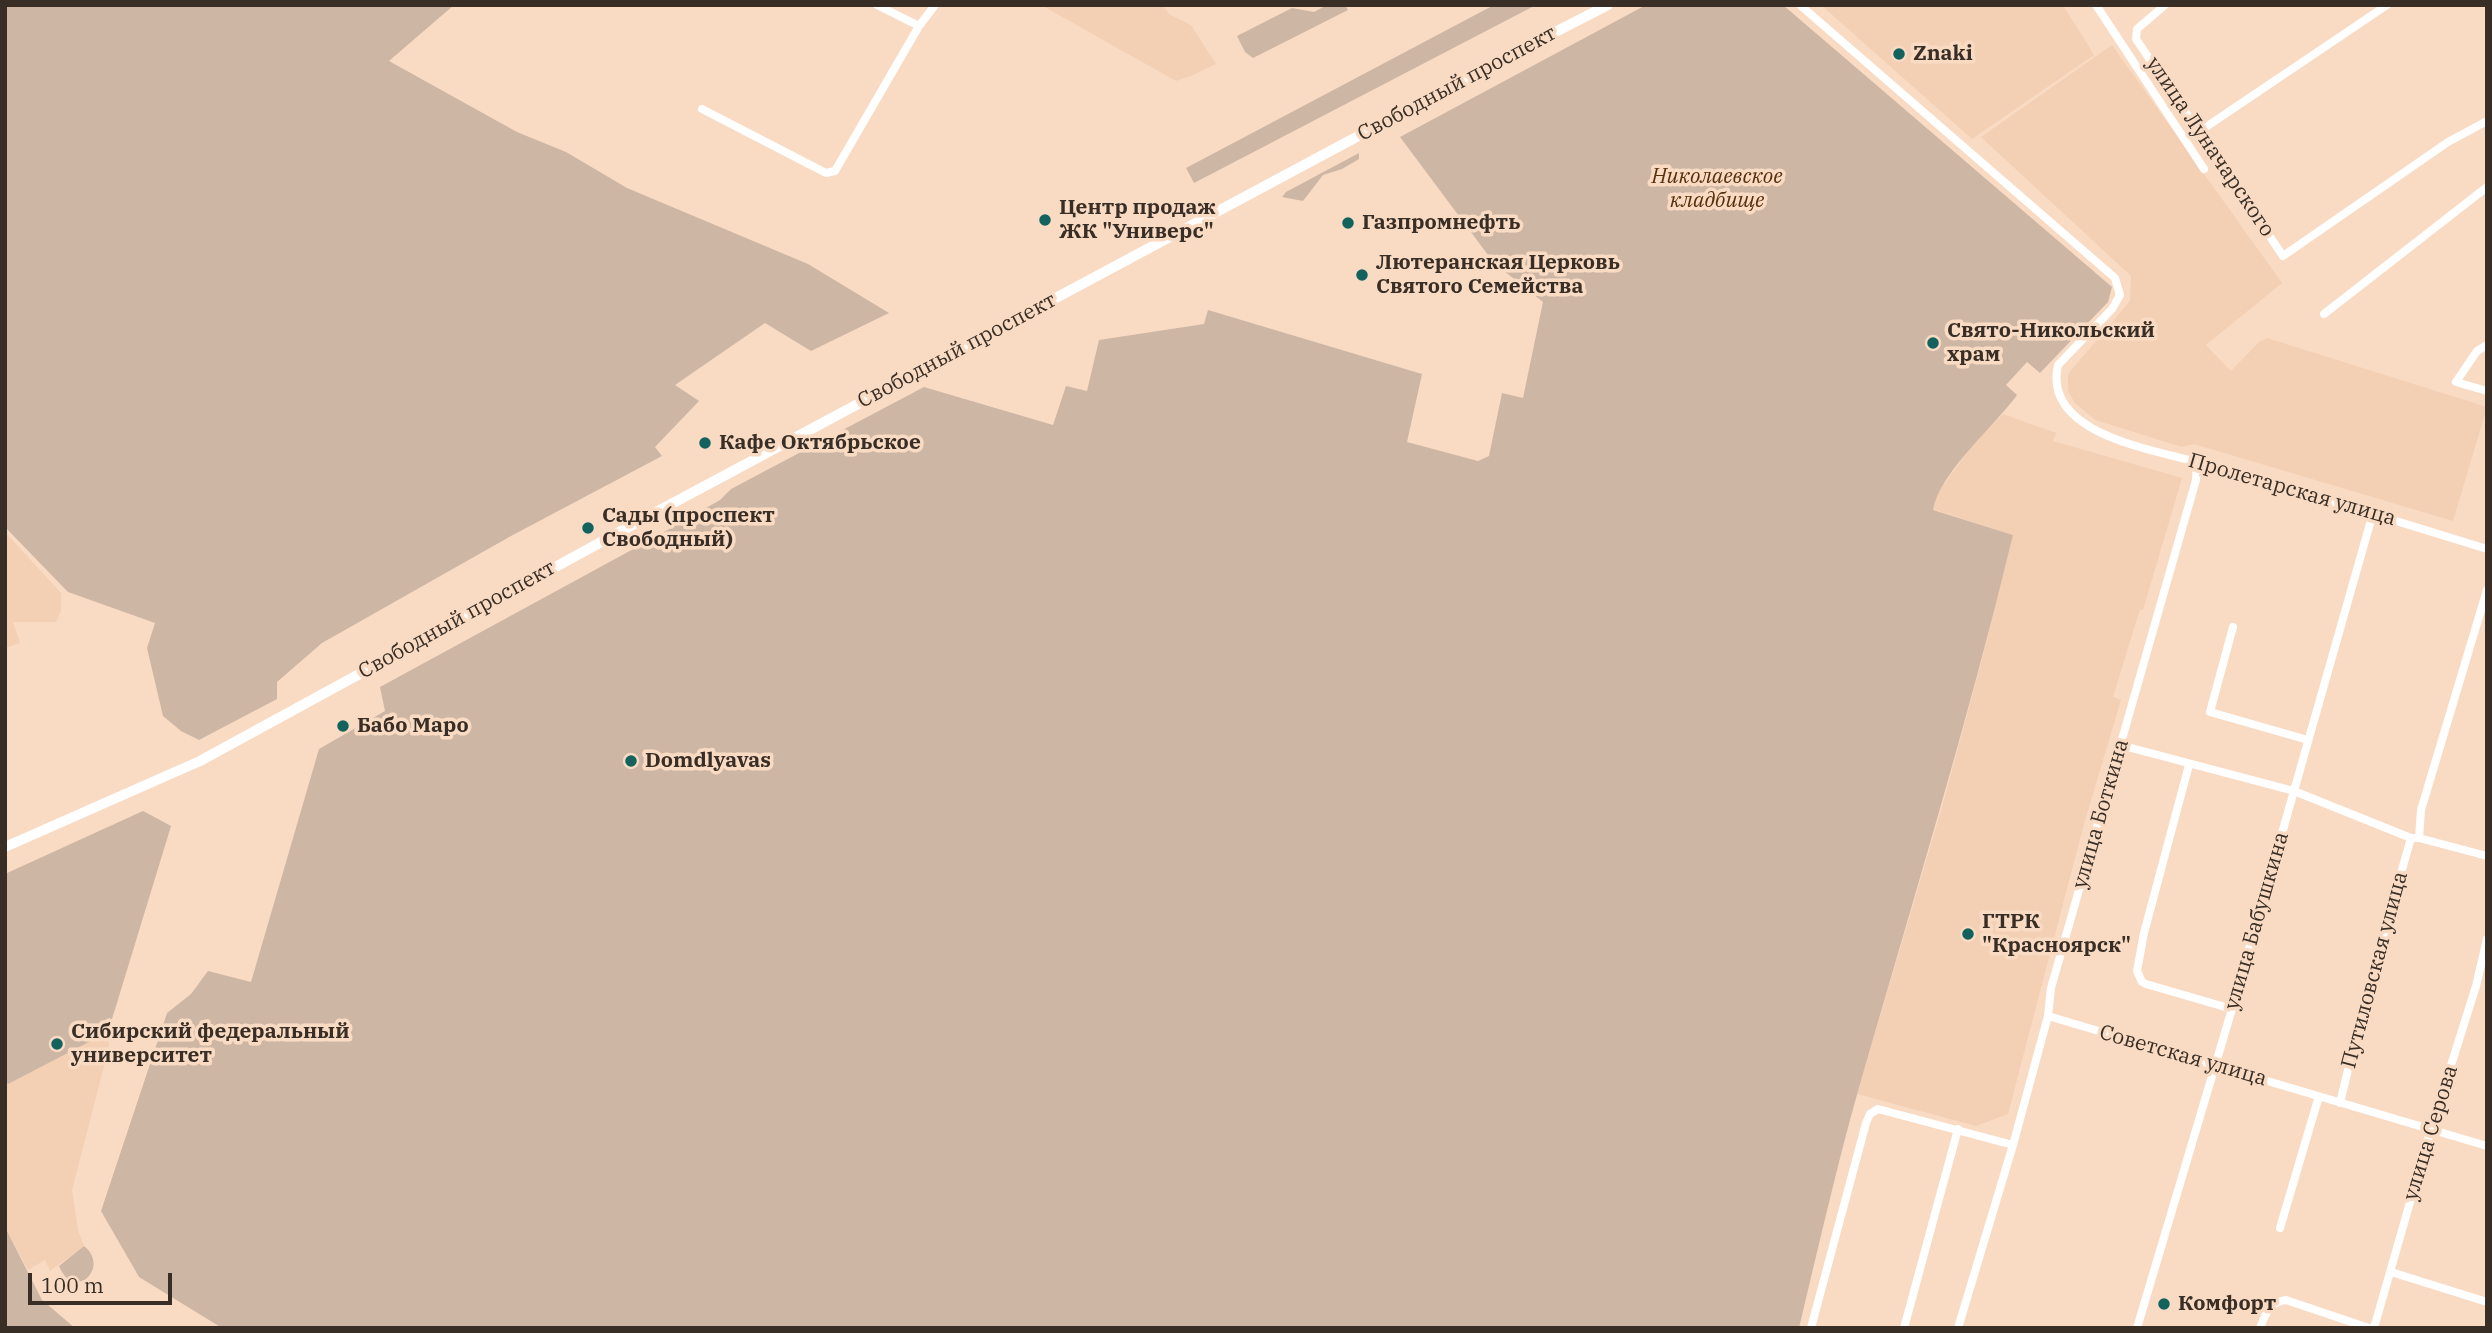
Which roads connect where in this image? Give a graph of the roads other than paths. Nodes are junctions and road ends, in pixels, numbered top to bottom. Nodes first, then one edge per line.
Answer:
1 (877, 5) edge
2 (934, 5) edge
3 (1608, 5) edge
4 (1800, 5) edge
5 (2096, 5) edge
6 (2165, 5) edge
7 (2387, 5) edge
8 (919, 26) junction
9 (702, 108) dead end
10 (2487, 121) edge
11 (2200, 131) junction
12 (2204, 169) dead end
13 (2487, 187) edge
14 (2325, 314) dead end
15 (2487, 345) edge
16 (2487, 391) edge
17 (2197, 462) junction
18 (2373, 513) junction
19 (2487, 549) edge
20 (2487, 590) edge
21 (2233, 627) dead end
22 (2308, 740) junction
23 (2120, 745) junction
24 (2189, 765) junction
25 (2294, 791) junction
26 (2415, 838) junction
27 (5, 847) edge
28 (2487, 856) edge
29 (2487, 939) edge
30 (2232, 1009) junction
31 (2048, 1016) junction
32 (2215, 1064) junction
33 (2319, 1096) junction
34 (2340, 1103) junction
35 (1958, 1129) junction
36 (2431, 1129) junction
37 (2013, 1145) junction
38 (2487, 1146) edge
39 (2280, 1228) dead end
40 (2391, 1272) junction
41 (2487, 1302) edge
42 (1811, 1328) edge
43 (1904, 1328) edge
44 (1958, 1328) edge
45 (2137, 1328) edge
46 (2260, 1328) edge
47 (2372, 1328) edge

1 - 8 street
2 - 8 street
3 - 27 main road, Свободный проспект
4 - 17 street, Пролетарская улица
5 - 12 street, улица Луначарского
6 - 11 street, улица Луначарского
7 - 11 street
8 - 9 street
10 - 11 street, улица Луначарского
13 - 14 street
15 - 16 street
17 - 18 street, Пролетарская улица
17 - 23 street, улица Боткина
18 - 19 street, Пролетарская улица
18 - 22 street, улица Бабушкина
20 - 26 street, Путиловская улица
21 - 22 street
22 - 25 street, улица Бабушкина
23 - 24 street
23 - 31 street, улица Боткина
24 - 25 street
24 - 30 street
25 - 26 street
25 - 30 street, улица Бабушкина
26 - 28 street
26 - 34 street, Путиловская улица
29 - 36 street, улица Серова
30 - 32 street, улица Бабушкина
31 - 32 street, Советская улица
31 - 37 street, улица Боткина
32 - 33 street, Советская улица
32 - 45 street, улица Бабушкина
33 - 34 street, Советская улица
33 - 39 street
34 - 36 street, Советская улица
35 - 37 street
35 - 42 street
35 - 43 street
36 - 38 street, Советская улица
36 - 40 street, улица Серова
37 - 44 street, улица Боткина
40 - 41 street
40 - 47 street, улица Серова
46 - 47 street

